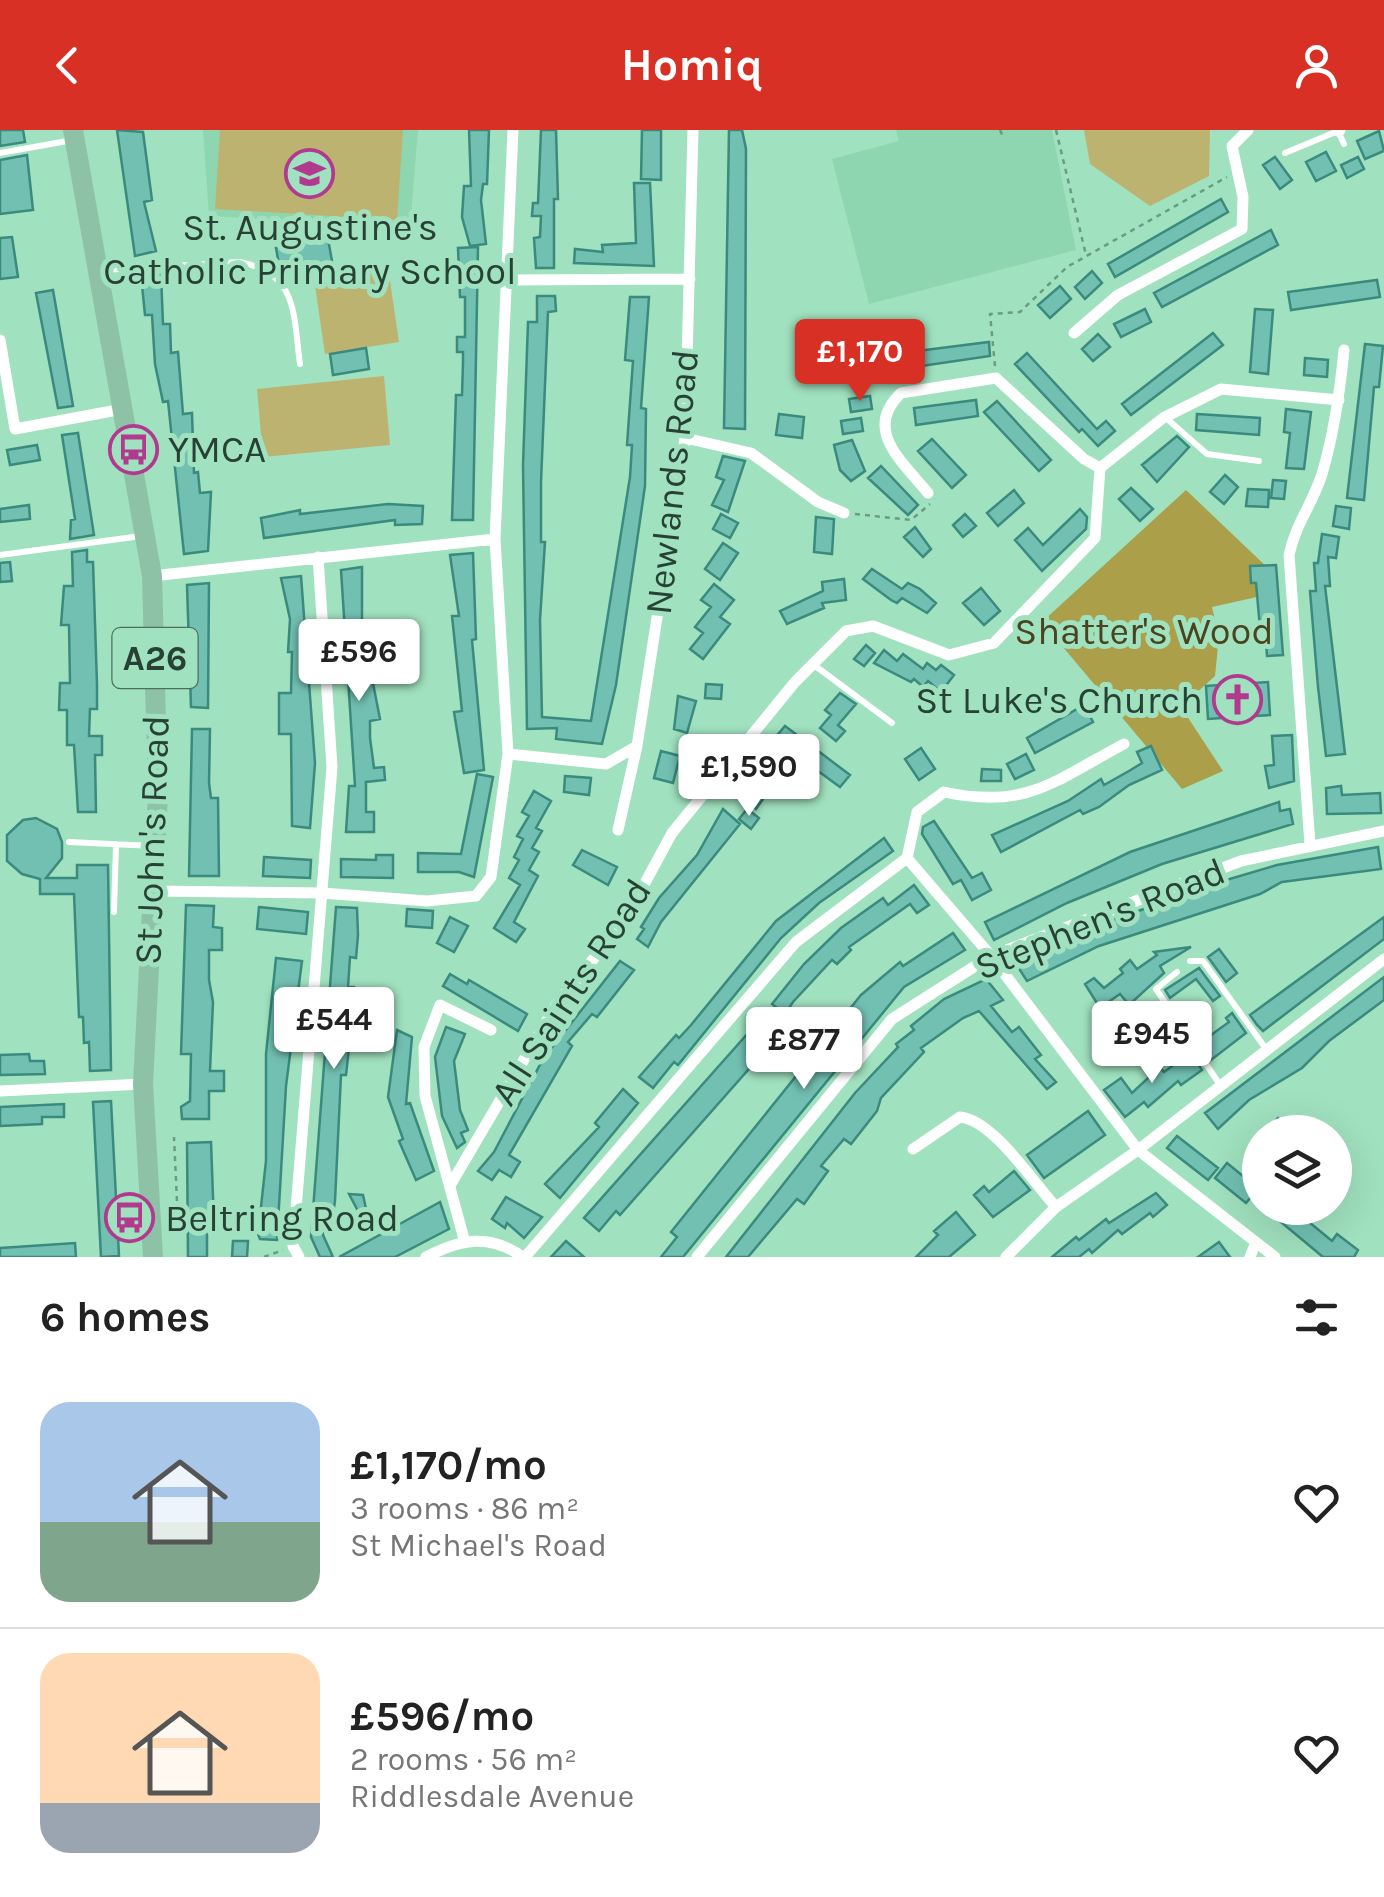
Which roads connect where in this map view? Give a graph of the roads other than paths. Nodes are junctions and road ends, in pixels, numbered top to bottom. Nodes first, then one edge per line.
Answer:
1 (513, 130) edge
2 (693, 130) edge
3 (1248, 130) edge
4 (73, 135) edge
5 (1341, 135) edge
6 (0, 153) edge
7 (1285, 153) dead end
8 (96, 272) junction
9 (690, 279) junction
10 (506, 280) junction
11 (1074, 333) dead end
12 (0, 340) edge
13 (1344, 350) dead end
14 (300, 364) dead end
15 (1339, 400) junction
16 (125, 408) junction
17 (1165, 417) junction
18 (685, 438) junction
19 (1259, 461) dead end
20 (1100, 468) junction
21 (928, 493) road end
22 (844, 513) road end
23 (147, 536) junction
24 (495, 539) junction
25 (0, 556) edge
26 (318, 556) junction
27 (152, 576) junction
28 (813, 664) junction
29 (892, 723) dead end
30 (1124, 744) dead end
31 (637, 746) junction
32 (508, 754) junction
33 (618, 830) dead end
34 (1384, 830) edge
35 (70, 842) dead end
36 (116, 844) junction
37 (1310, 844) junction
38 (155, 846) junction
39 (907, 858) junction
40 (152, 891) junction
41 (322, 893) junction
42 (114, 912) dead end
43 (991, 956) junction
44 (1384, 959) edge
45 (1190, 962) dead end
46 (1177, 972) dead end
47 (491, 1030) dead end
48 (1267, 1050) junction
49 (142, 1084) junction
50 (1220, 1086) junction
51 (0, 1092) edge
52 (913, 1149) dead end
53 (1138, 1150) junction
54 (451, 1184) junction
55 (1056, 1207) junction
56 (464, 1239) junction
57 (1256, 1242) junction
58 (296, 1252) edge
59 (152, 1257) edge
60 (426, 1257) edge
61 (524, 1257) edge
62 (697, 1257) edge
63 (1006, 1257) edge
64 (1250, 1257) edge
65 (1275, 1257) edge

1 - 10 street
2 - 9 street, Newlands Road
3 - 11 street
4 - 6 lane
4 - 8 highway, St John's Road / A26
5 - 7 lane
8 - 14 lane
8 - 16 highway, St John's Road / A26
9 - 10 street
9 - 18 street, Newlands Road
10 - 24 street
12 - 16 street
13 - 15 street
15 - 17 street
15 - 37 street
16 - 23 highway, St John's Road / A26
17 - 19 lane
17 - 20 street
18 - 22 street
18 - 31 street, Newlands Road
20 - 21 street
20 - 28 street, All Saints Road
23 - 25 lane
23 - 27 highway, St John's Road / A26
24 - 26 street
24 - 32 street
26 - 27 street
26 - 41 street
27 - 38 highway, St John's Road / A26
28 - 29 lane
28 - 54 street, All Saints Road
30 - 39 street
31 - 32 street
31 - 33 street, Newlands Road
32 - 41 street
34 - 37 street, Stephen's Road
35 - 36 lane
36 - 38 lane
36 - 42 lane
37 - 43 street, Stephen's Road
38 - 40 highway, St John's Road / A26
39 - 43 street
39 - 61 street
40 - 41 street
40 - 49 highway, St John's Road / A26
41 - 58 street
43 - 53 street
43 - 62 street, Stephen's Road
44 - 48 street
45 - 48 lane
46 - 50 lane
47 - 54 street
48 - 50 street
49 - 51 street
49 - 59 highway, St John's Road / A26
50 - 53 street
52 - 55 street
53 - 55 street
53 - 57 street
54 - 56 street
55 - 63 street
56 - 60 street
56 - 61 street
57 - 64 street
57 - 65 street

